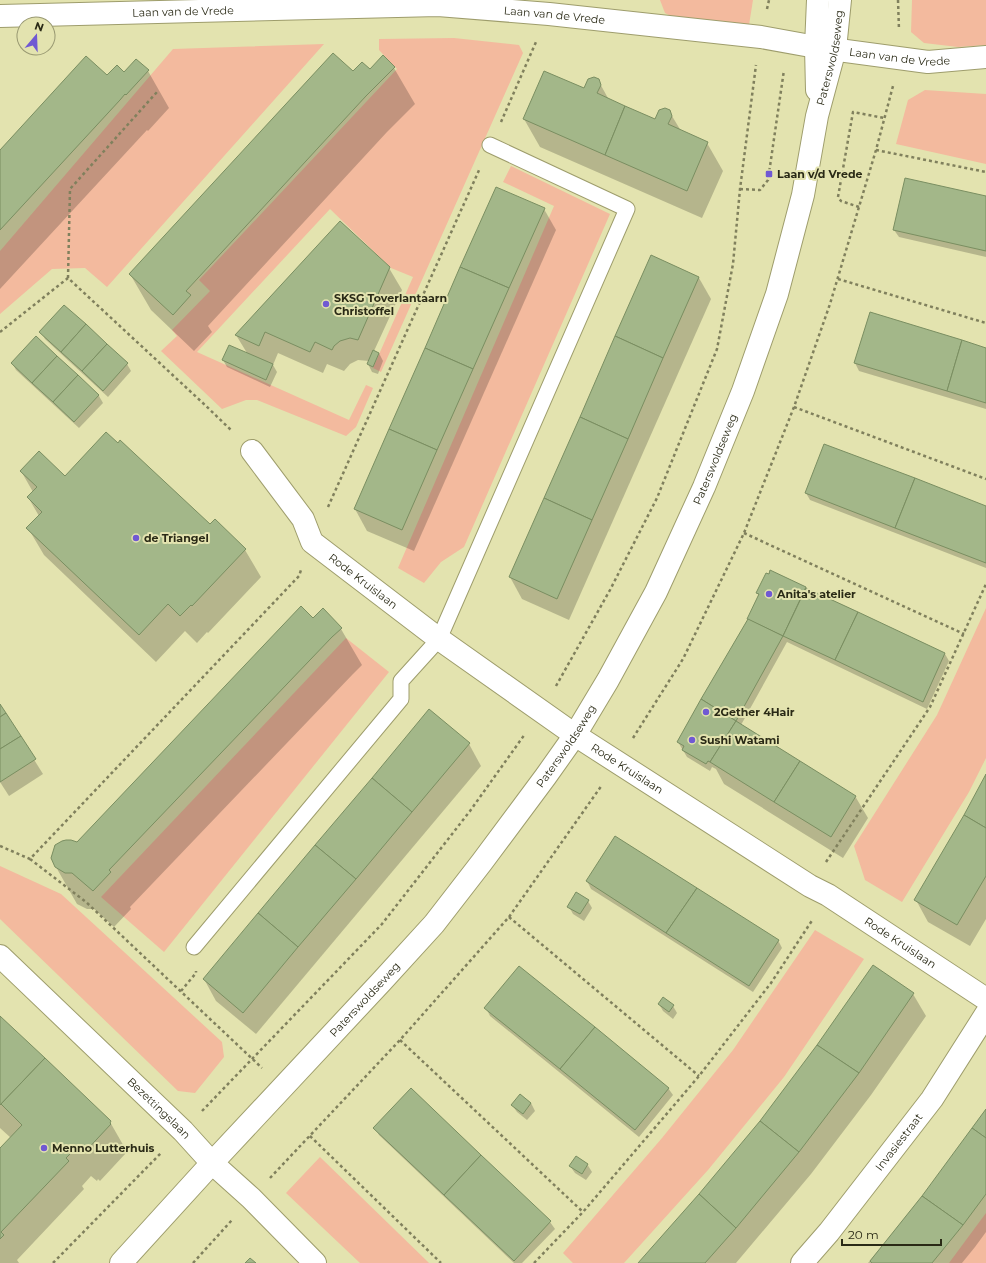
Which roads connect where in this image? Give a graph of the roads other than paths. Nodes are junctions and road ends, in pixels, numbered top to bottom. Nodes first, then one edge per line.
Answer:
1 (818, 0) edge
2 (840, 0) edge
3 (0, 16) edge
4 (825, 48) junction
5 (986, 57) edge
6 (490, 145) road end
7 (252, 451) road end
8 (439, 639) junction
9 (575, 735) junction
10 (194, 947) dead end
11 (0, 956) edge
12 (986, 999) edge
13 (986, 1014) edge
14 (212, 1163) junction
15 (121, 1263) edge
16 (315, 1263) edge
17 (802, 1263) edge

1 - 4 street, Paterswoldseweg
2 - 4 street, Paterswoldseweg
3 - 4 street, Laan van de Vrede
4 - 5 street, Laan van de Vrede
4 - 9 street, Paterswoldseweg
6 - 8 lane
7 - 8 street, Rode Kruislaan
8 - 9 street, Rode Kruislaan
8 - 10 lane
9 - 12 street, Rode Kruislaan
9 - 14 street, Paterswoldseweg
11 - 14 street, Bezettingslaan
13 - 17 street, Invasiestraat
14 - 15 street, Paterswoldseweg
14 - 16 street, Bezettingslaan

